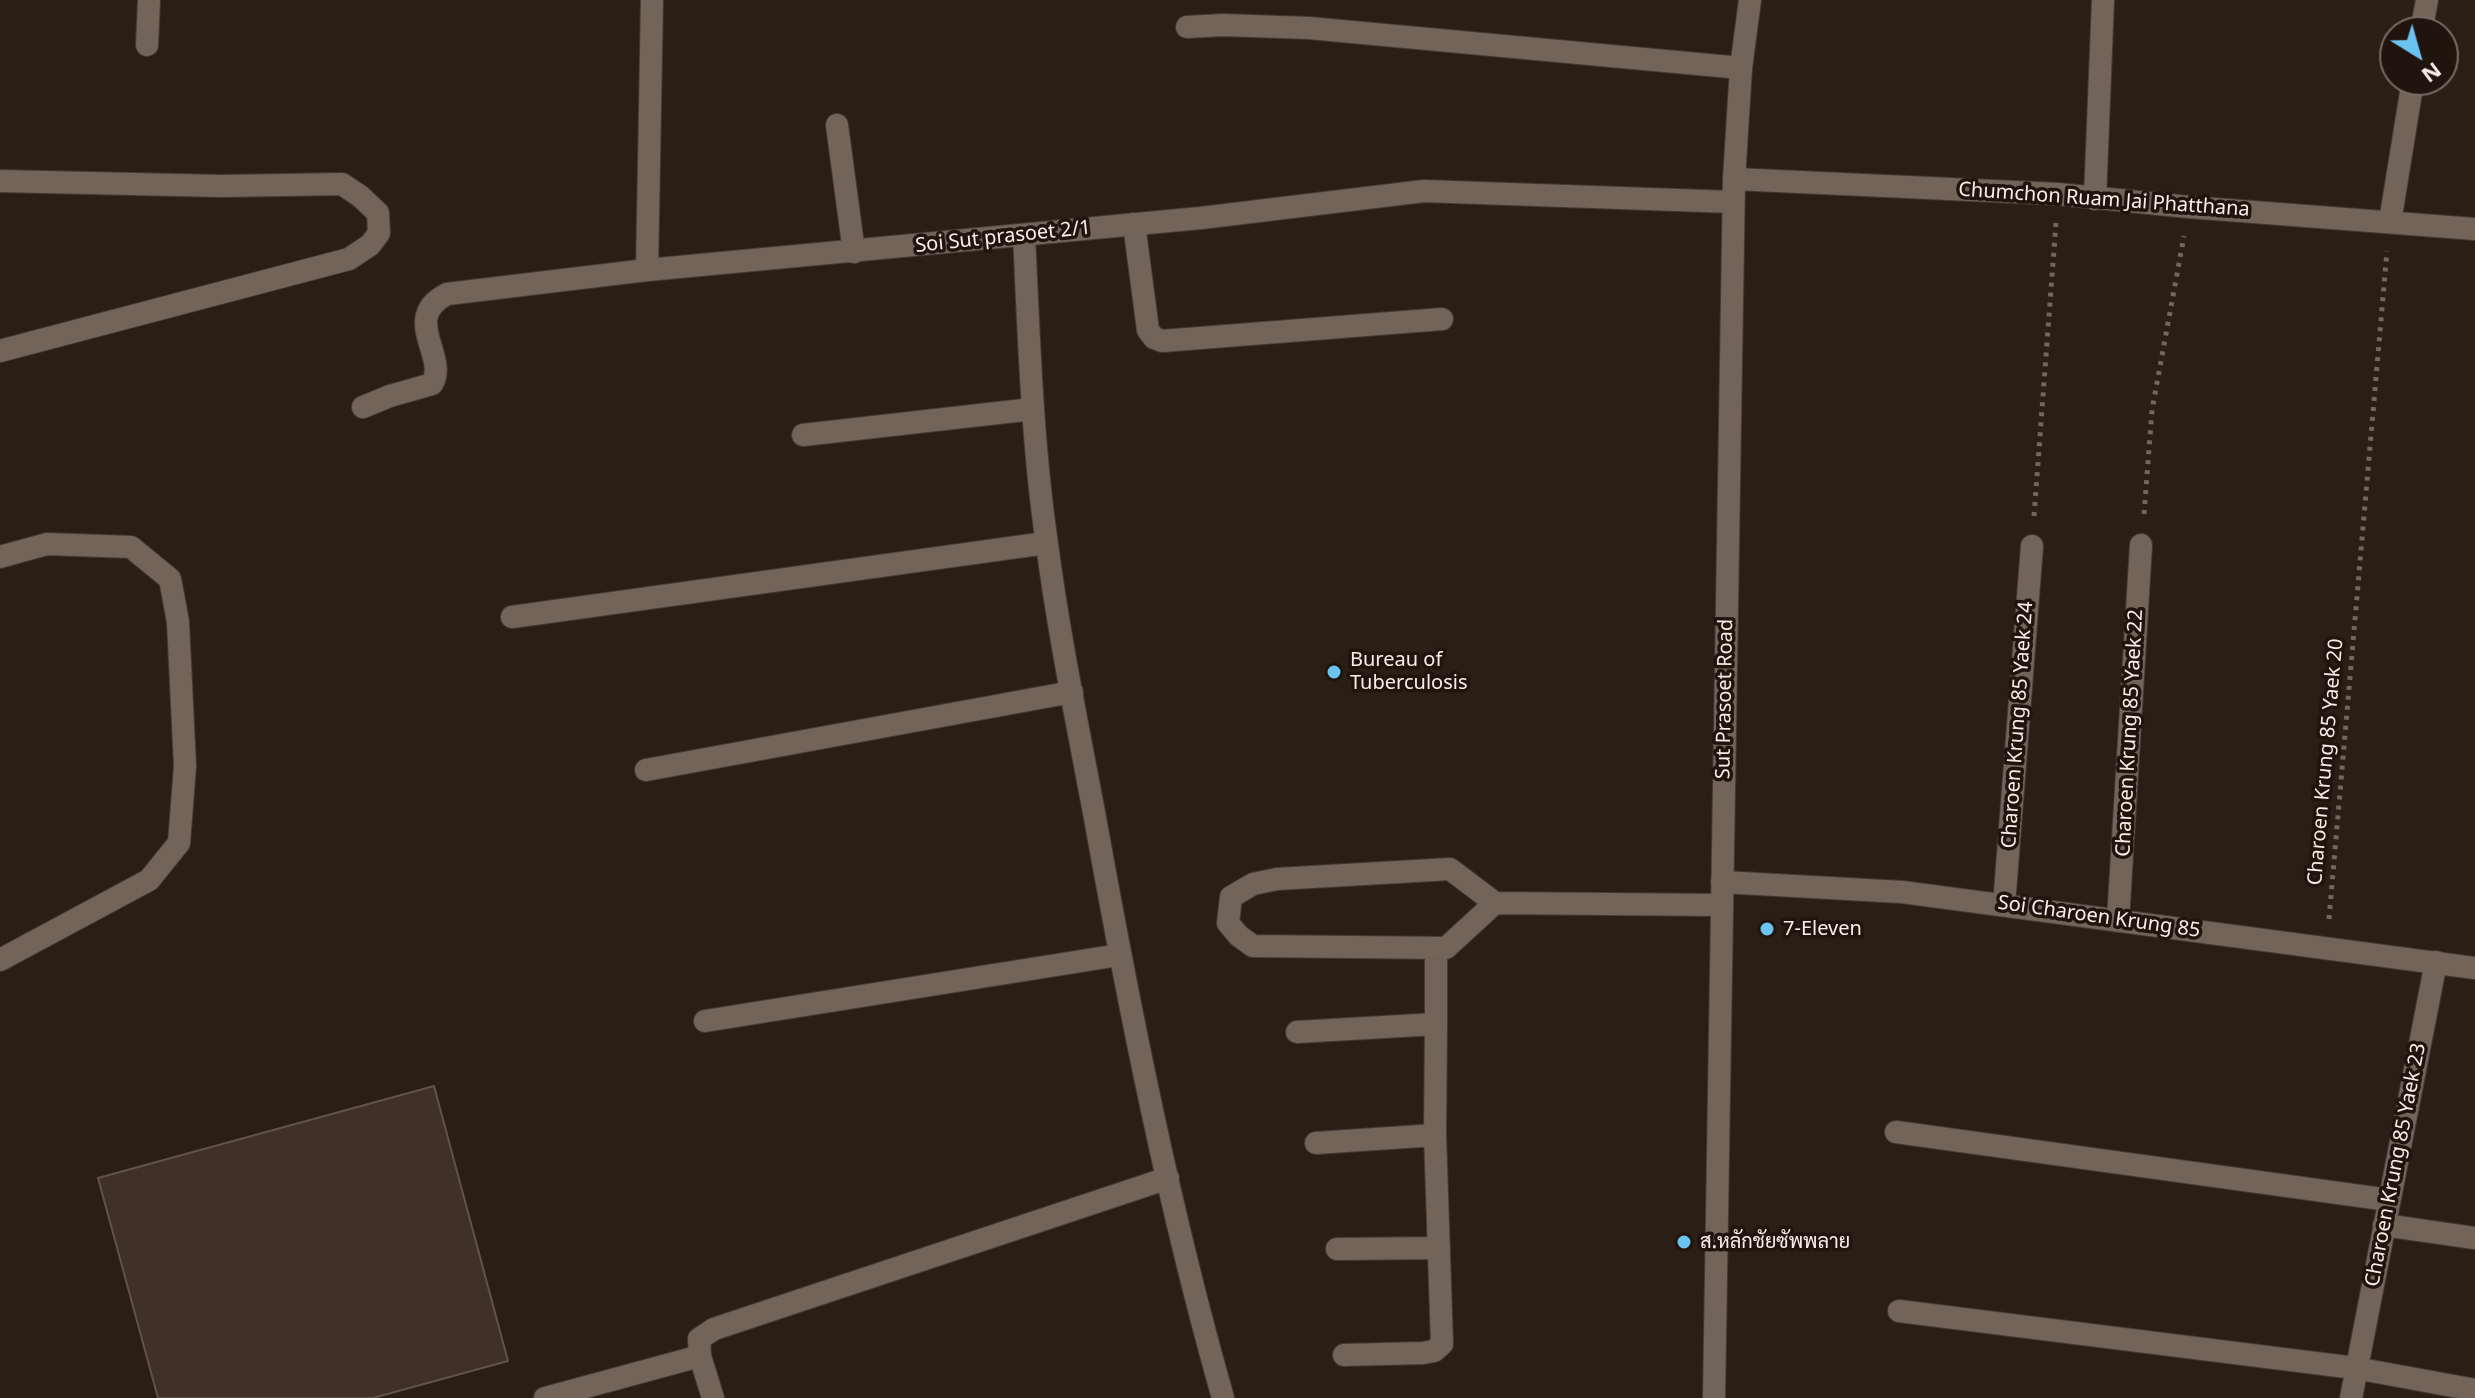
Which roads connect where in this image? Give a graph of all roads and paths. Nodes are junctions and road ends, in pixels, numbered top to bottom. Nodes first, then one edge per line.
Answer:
1 (149, 0) edge
2 (652, 0) edge
3 (1750, 0) edge
4 (2103, 0) edge
5 (1187, 27) dead end
6 (147, 45) dead end
7 (1741, 68) junction
8 (2410, 96) edge
9 (837, 125) dead end
10 (0, 181) edge
11 (1733, 190) junction
12 (2058, 194) junction
13 (2095, 199) junction
14 (2189, 207) junction
15 (2390, 222) junction
16 (1134, 224) junction
17 (2475, 229) edge
18 (1024, 235) junction
19 (854, 252) junction
20 (647, 270) junction
21 (1442, 319) dead end
22 (0, 351) edge
23 (363, 407) dead end
24 (1033, 409) junction
25 (803, 435) dead end
26 (1046, 543) junction
27 (2141, 545) joint
28 (2032, 546) joint
29 (0, 557) edge
30 (512, 617) dead end
31 (1072, 692) junction
32 (646, 770) dead end
33 (1721, 893) junction
34 (1495, 903) junction
35 (2004, 905) junction
36 (2118, 920) junction
37 (2326, 947) junction
38 (1436, 949) junction
39 (1119, 955) junction
40 (0, 960) edge
41 (2436, 962) junction
42 (2475, 968) edge
43 (705, 1021) dead end
44 (1436, 1024) junction
45 (1297, 1032) dead end
46 (1896, 1132) dead end
47 (1435, 1135) junction
48 (1316, 1143) dead end
49 (1168, 1178) junction
50 (2389, 1200) junction
51 (2384, 1225) junction
52 (2475, 1238) edge
53 (1439, 1248) junction
54 (1337, 1249) dead end
55 (1899, 1311) dead end
56 (1344, 1355) dead end
57 (700, 1356) junction
58 (2355, 1368) junction
59 (2475, 1390) edge
60 (545, 1398) edge
61 (713, 1398) edge
62 (1223, 1398) edge
63 (1714, 1398) edge
64 (2351, 1398) edge

1 - 6 street
2 - 20 street
3 - 7 street, Sut Prasoet Road
4 - 13 street
5 - 7 street
7 - 11 street, Sut Prasoet Road
8 - 15 street
9 - 19 street
10 - 22 street
11 - 12 street, Chumchon Ruam Jai Phatthana
11 - 16 street, Soi Sut prasoet 2/1
11 - 33 street, Sut Prasoet Road
12 - 13 street, Chumchon Ruam Jai Phatthana
12 - 28 path
13 - 14 street, Chumchon Ruam Jai Phatthana
14 - 15 street, Chumchon Ruam Jai Phatthana
14 - 27 path
15 - 17 street, Chumchon Ruam Jai Phatthana
15 - 37 path, Charoen Krung 85 Yaek 20
16 - 18 street, Soi Sut prasoet 2/1
16 - 21 street
18 - 19 street, Soi Sut prasoet 2/1
18 - 24 street
19 - 20 street, Soi Sut prasoet 2/1
20 - 23 street, Soi Sut prasoet 2/1
24 - 25 street
24 - 26 street
26 - 30 street
26 - 31 street
27 - 36 street, Charoen Krung 85 Yaek 22
28 - 35 street, Charoen Krung 85 Yaek 24
29 - 40 street
31 - 32 street
31 - 39 street
33 - 34 street, Soi Charoen Krung 85
33 - 35 street, Soi Charoen Krung 85
33 - 63 street, Sut Prasoet Road
34 - 38 street
34 - 38 street
35 - 36 street, Soi Charoen Krung 85
36 - 37 street, Soi Charoen Krung 85
37 - 41 street, Soi Charoen Krung 85
38 - 44 street
39 - 43 street
39 - 49 street
41 - 42 street, Soi Charoen Krung 85
41 - 50 street, Charoen Krung 85 Yaek 23
44 - 45 street
44 - 47 street
46 - 50 street
47 - 48 street
47 - 53 street
49 - 57 street
49 - 62 street
50 - 51 street, Charoen Krung 85 Yaek 23
51 - 52 street
51 - 58 street, Charoen Krung 85 Yaek 23
53 - 54 street
53 - 56 street
55 - 58 street
57 - 60 street
57 - 61 street
58 - 59 street
58 - 64 street, Charoen Krung 85 Yaek 23

